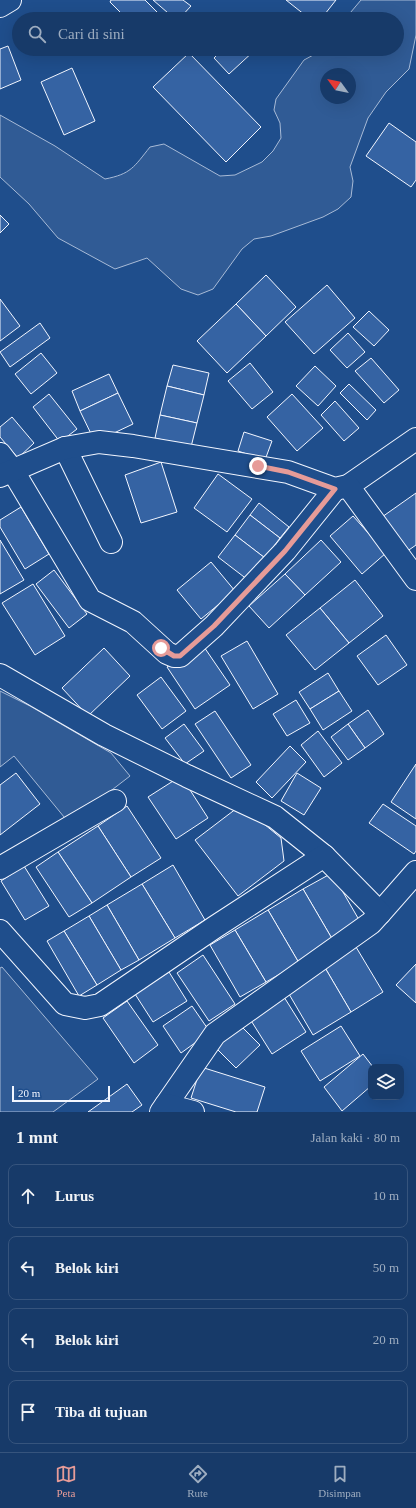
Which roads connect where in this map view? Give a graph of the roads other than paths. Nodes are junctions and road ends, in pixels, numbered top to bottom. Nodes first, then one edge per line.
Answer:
1 (10, 0) edge
2 (0, 6) edge
3 (416, 439) edge
4 (65, 448) junction
5 (0, 454) edge
6 (6, 474) edge
7 (341, 488) junction
8 (111, 542) dead end
9 (416, 579) edge
10 (0, 675) edge
11 (115, 801) dead end
12 (324, 856) junction
13 (0, 868) edge
14 (416, 872) edge
15 (380, 913) junction
16 (0, 931) edge
17 (164, 1109) edge
18 (193, 1112) edge

1 - 2 street
3 - 7 street
4 - 6 street
4 - 7 street
4 - 8 street
5 - 6 street
6 - 7 street
7 - 9 street
10 - 12 street
11 - 13 street
12 - 15 street
12 - 16 street
14 - 15 street
15 - 17 street
17 - 18 street

